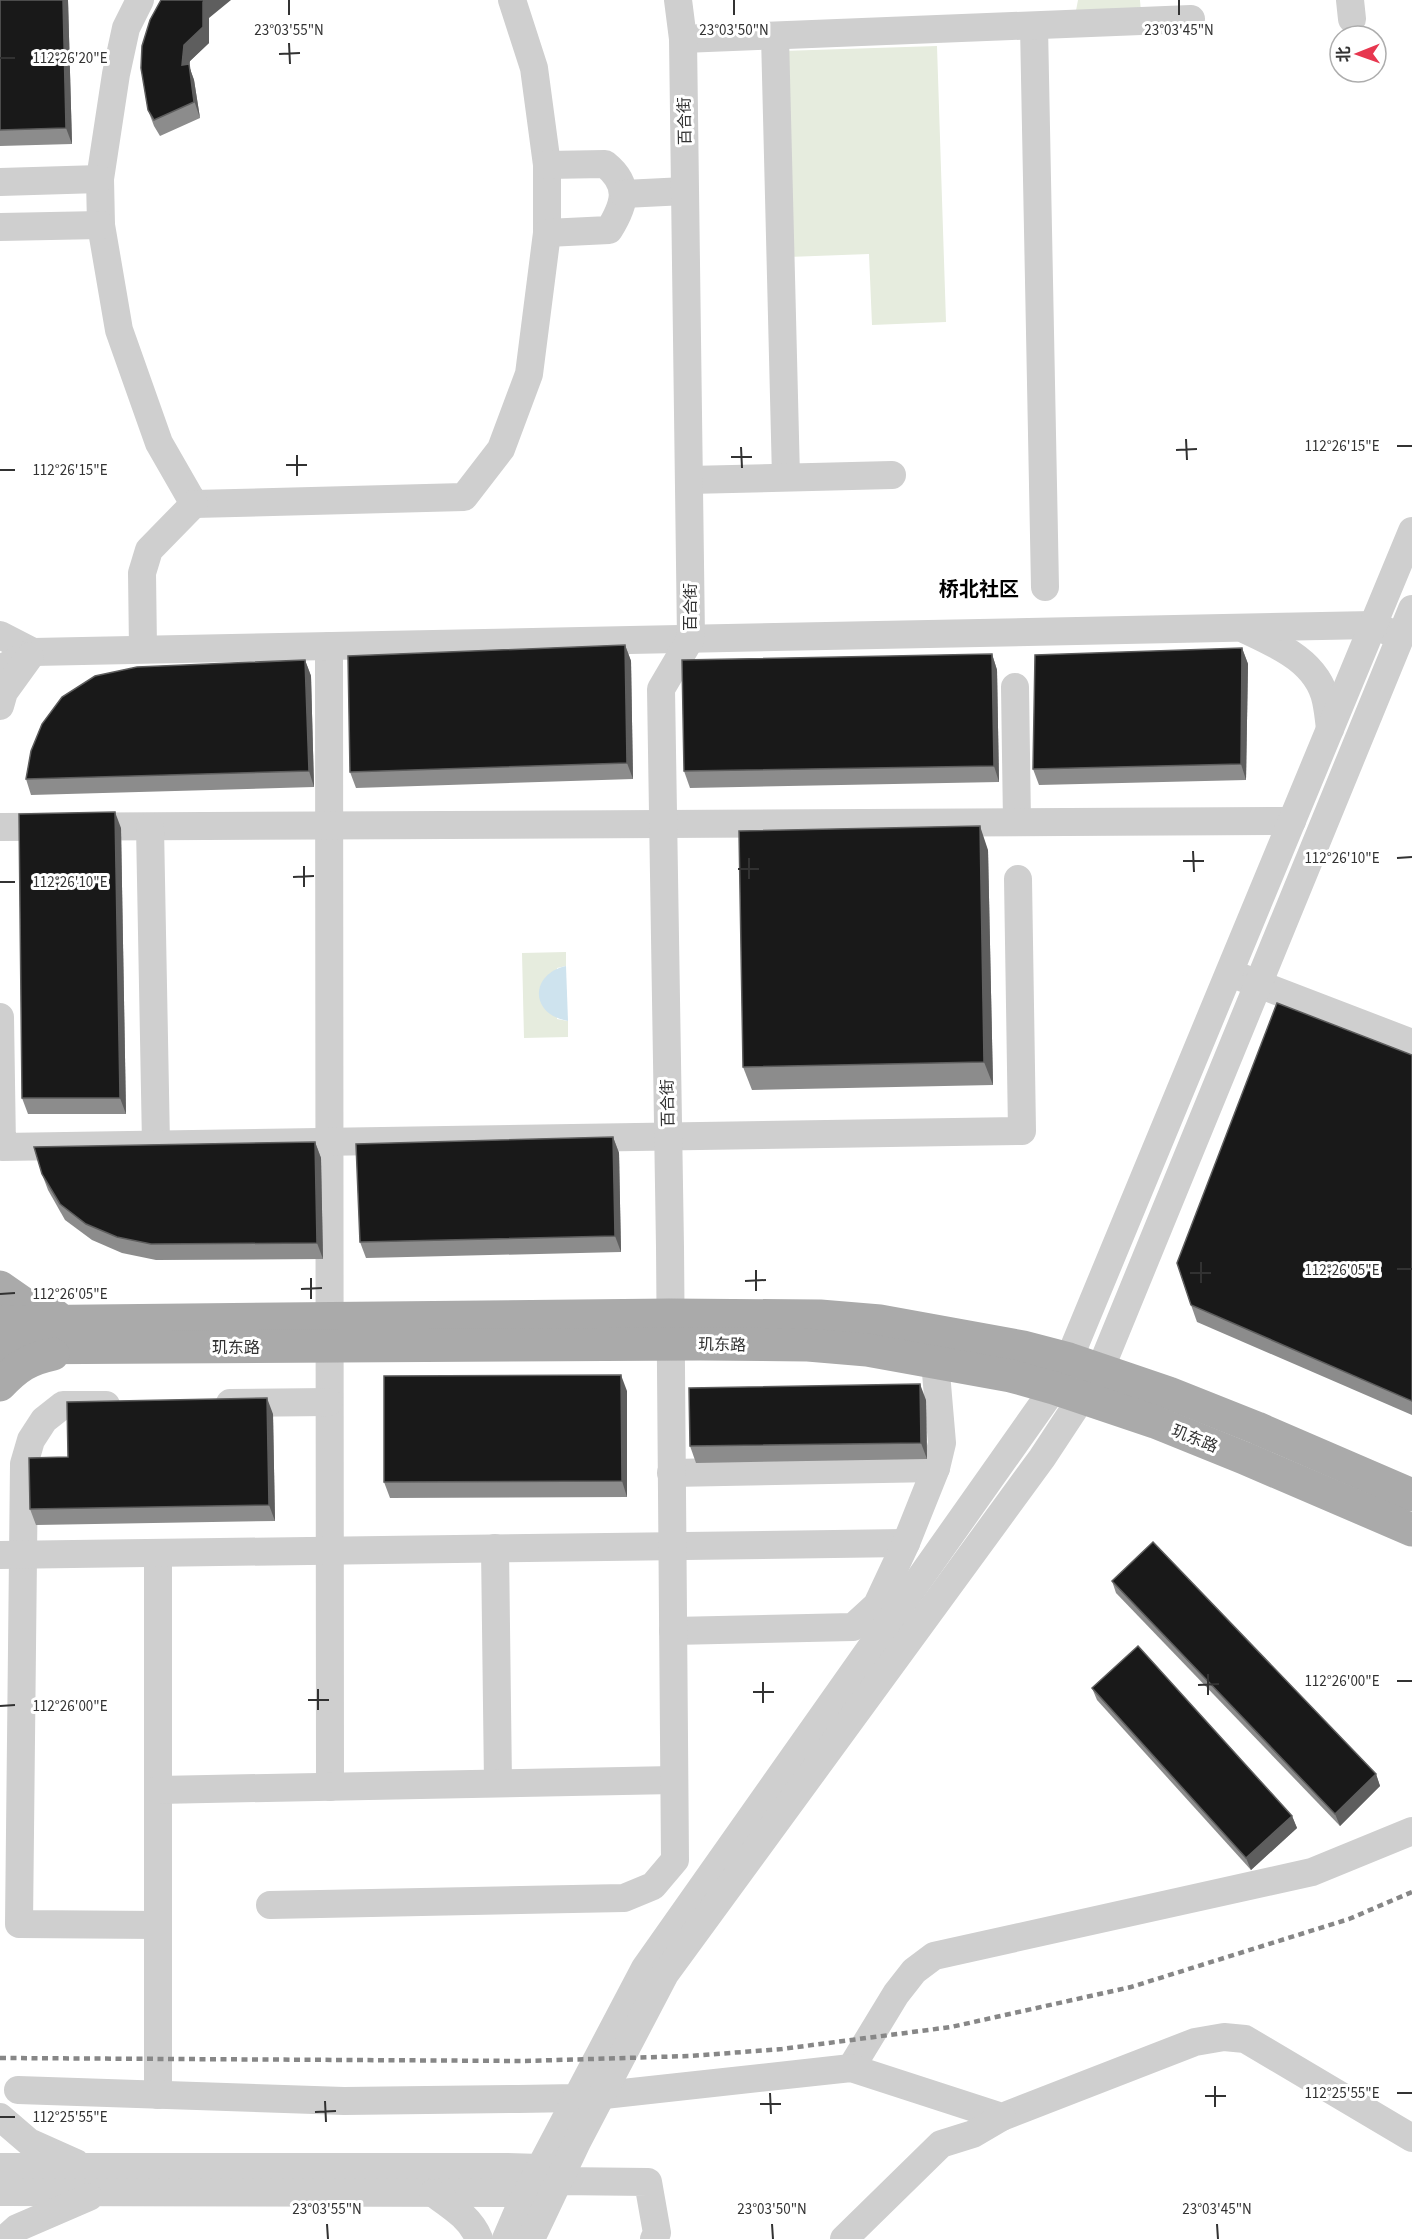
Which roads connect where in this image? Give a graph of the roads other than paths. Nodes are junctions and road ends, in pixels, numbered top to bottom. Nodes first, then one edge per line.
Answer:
1 (140, 0) edge
2 (512, 0) edge
3 (678, 0) edge
4 (1191, 19) dead end
5 (1034, 26) junction
6 (775, 36) junction
7 (683, 39) junction
8 (547, 165) junction
9 (100, 179) junction
10 (0, 182) edge
11 (685, 191) junction
12 (624, 194) junction
13 (100, 225) junction
14 (0, 227) edge
15 (547, 233) junction
16 (891, 474) dead end
17 (786, 477) junction
18 (689, 480) junction
19 (194, 504) junction
20 (1412, 531) edge
21 (1045, 587) dead end
22 (1412, 609) edge
23 (1373, 625) junction
24 (1242, 628) junction
25 (0, 635) edge
26 (1401, 636) junction
27 (691, 638) junction
28 (329, 646) junction
29 (143, 650) junction
30 (33, 652) junction
31 (0, 669) edge
32 (1015, 687) dead end
33 (0, 706) edge
34 (1330, 729) junction
35 (1292, 821) junction
36 (1017, 822) junction
37 (663, 824) junction
38 (329, 826) junction
39 (150, 827) junction
40 (0, 828) edge
41 (1018, 879) dead end
42 (1229, 972) junction
43 (1259, 984) junction
44 (0, 1017) edge
45 (1412, 1043) edge
46 (668, 1136) junction
47 (329, 1142) junction
48 (156, 1144) junction
49 (0, 1287) edge
50 (0, 1322) edge
51 (670, 1329) junction
52 (329, 1332) junction
53 (75, 1334) junction
54 (0, 1348) edge
55 (1069, 1359) junction
56 (936, 1361) junction
57 (1100, 1370) junction
58 (0, 1385) edge
59 (1068, 1393) junction
60 (329, 1402) junction
61 (202, 1403) edge
62 (133, 1404) edge
63 (936, 1467) junction
64 (671, 1473) junction
65 (1412, 1495) edge
66 (1412, 1530) edge
67 (906, 1543) junction
68 (672, 1546) junction
69 (495, 1548) junction
70 (330, 1550) junction
71 (158, 1552) junction
72 (12, 1555) edge
73 (673, 1631) junction
74 (674, 1780) junction
75 (498, 1784) junction
76 (330, 1787) junction
77 (158, 1790) junction
78 (1412, 1831) edge
79 (270, 1905) dead end
80 (158, 1925) junction
81 (851, 2068) junction
82 (18, 2090) dead end
83 (158, 2095) junction
84 (590, 2096) junction
85 (1002, 2116) junction
86 (0, 2117) edge
87 (1412, 2139) edge
88 (0, 2167) edge
89 (550, 2174) junction
90 (95, 2181) junction
91 (0, 2192) edge
92 (433, 2193) junction
93 (527, 2193) junction
94 (661, 2237) edge
95 (5, 2239) edge
96 (479, 2239) edge
97 (506, 2239) edge
98 (531, 2239) edge
99 (844, 2239) edge

1 - 9 street
2 - 8 street
3 - 7 street, 百合街
4 - 5 street
5 - 6 street
5 - 21 street
6 - 7 street
6 - 17 street
7 - 11 street, 百合街
8 - 12 street
8 - 15 street
9 - 10 street
9 - 13 street
11 - 12 street
11 - 18 street, 百合街
12 - 15 street
13 - 14 street
13 - 19 street
15 - 19 street
16 - 17 street
17 - 18 street
18 - 27 street, 百合街
19 - 29 street
20 - 23 street
22 - 26 street
23 - 24 street
23 - 26 street
23 - 34 street
24 - 27 street
24 - 34 street
25 - 30 street
26 - 43 street
27 - 28 street
27 - 37 street, 百合街
28 - 29 street
28 - 38 street
29 - 30 street
30 - 31 street
30 - 33 street
32 - 36 street
34 - 35 street
35 - 36 street
35 - 42 street
36 - 37 street
37 - 38 street
37 - 46 street, 百合街
38 - 39 street
38 - 47 street
39 - 40 street
39 - 48 street
41 - 46 street
42 - 43 street
42 - 55 street
43 - 45 street
43 - 57 street
44 - 48 street
46 - 47 street
46 - 51 street, 百合街
47 - 48 street
47 - 52 street
49 - 53 main road
50 - 53 main road, 玑东路
51 - 52 main road, 玑东路
51 - 55 main road, 玑东路
51 - 56 main road, 玑东路
51 - 64 street, 百合街
52 - 53 main road, 玑东路
52 - 60 street
53 - 54 main road, 玑东路
53 - 58 main road
55 - 57 main road, 玑东路
55 - 59 street
56 - 59 main road, 玑东路
56 - 63 street
57 - 59 street
57 - 65 main road, 玑东路
59 - 66 main road, 玑东路
59 - 84 street
60 - 61 street
60 - 70 street
62 - 72 street
63 - 64 street
63 - 67 street
64 - 68 street, 百合街
67 - 68 street
67 - 73 street
68 - 69 street
68 - 73 street, 百合街
69 - 70 street
69 - 75 street
70 - 71 street
70 - 76 street
71 - 72 street
71 - 77 street
72 - 80 street
73 - 74 street, 百合街
74 - 75 street
74 - 79 street, 百合街
75 - 76 street
76 - 77 street
77 - 80 street
78 - 81 street
80 - 83 street
81 - 84 street
81 - 85 street
82 - 83 street
83 - 84 street
84 - 89 street
85 - 87 street
85 - 99 street
86 - 90 street
88 - 90 street
89 - 90 street
89 - 93 street
89 - 94 street
89 - 98 street
90 - 91 street
90 - 92 street
90 - 95 street
92 - 93 street
92 - 96 street
93 - 97 street

